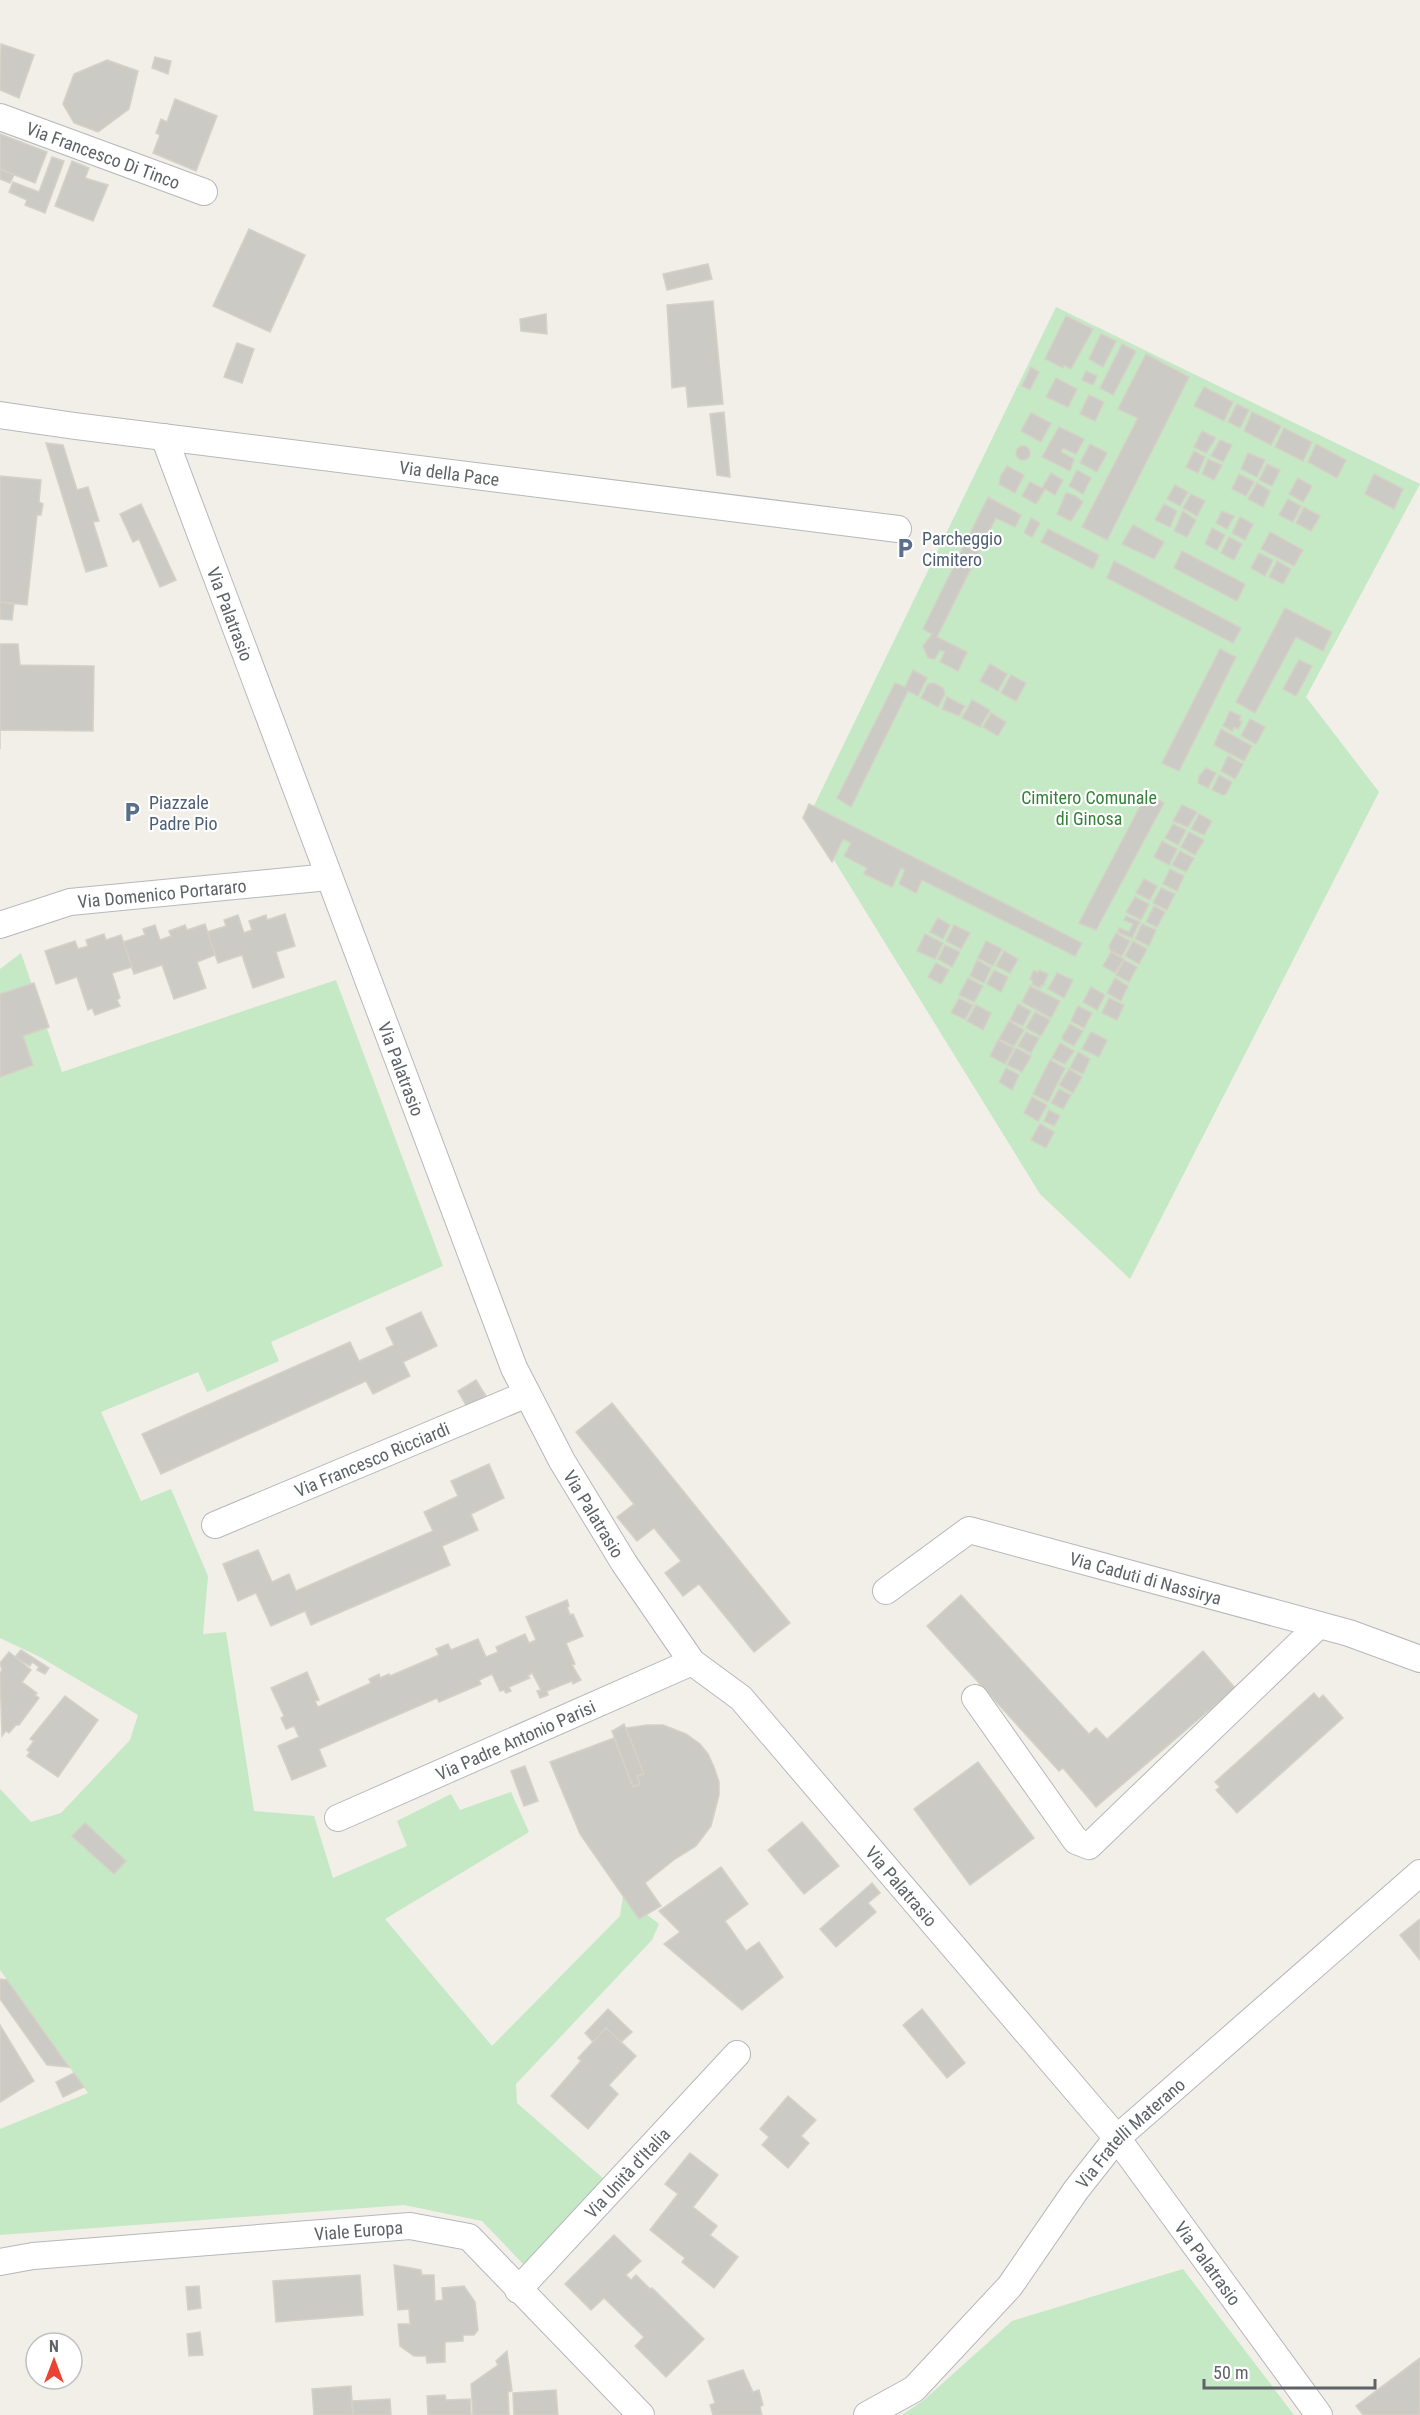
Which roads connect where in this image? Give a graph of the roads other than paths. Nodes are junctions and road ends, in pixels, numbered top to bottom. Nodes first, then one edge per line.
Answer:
1 (0, 117) edge
2 (204, 192) dead end
3 (0, 415) edge
4 (164, 437) junction
5 (898, 529) dead end
6 (329, 877) junction
7 (0, 925) edge
8 (527, 1394) junction
9 (215, 1525) dead end
10 (886, 1591) dead end
11 (1319, 1624) junction
12 (1420, 1659) edge
13 (692, 1662) junction
14 (975, 1698) dead end
15 (338, 1818) dead end
16 (1420, 1873) edge
17 (737, 2054) dead end
18 (1117, 2138) junction
19 (0, 2262) edge
20 (518, 2290) junction
21 (641, 2415) edge
22 (867, 2415) edge
23 (1319, 2415) edge

1 - 2 street, Via Francesco Di Tinco
3 - 4 street, Via della Pace
4 - 5 street, Via della Pace
4 - 6 street, Via Palatrasio
6 - 7 street, Via Domenico Portararo
6 - 8 street, Via Palatrasio
8 - 9 street, Via Francesco Ricciardi
8 - 13 street, Via Palatrasio
10 - 11 street, Via Caduti di Nassirya
11 - 12 street, Via Caduti di Nassirya
11 - 14 street
13 - 15 street, Via Padre Antonio Parisi
13 - 18 street, Via Palatrasio
16 - 18 street, Via Fratelli Materano
17 - 20 street, Via Unità d'Italia
18 - 22 street, Via Fratelli Materano
18 - 23 street, Via Palatrasio
19 - 20 street, Viale Europa
20 - 21 street, Viale Europa

